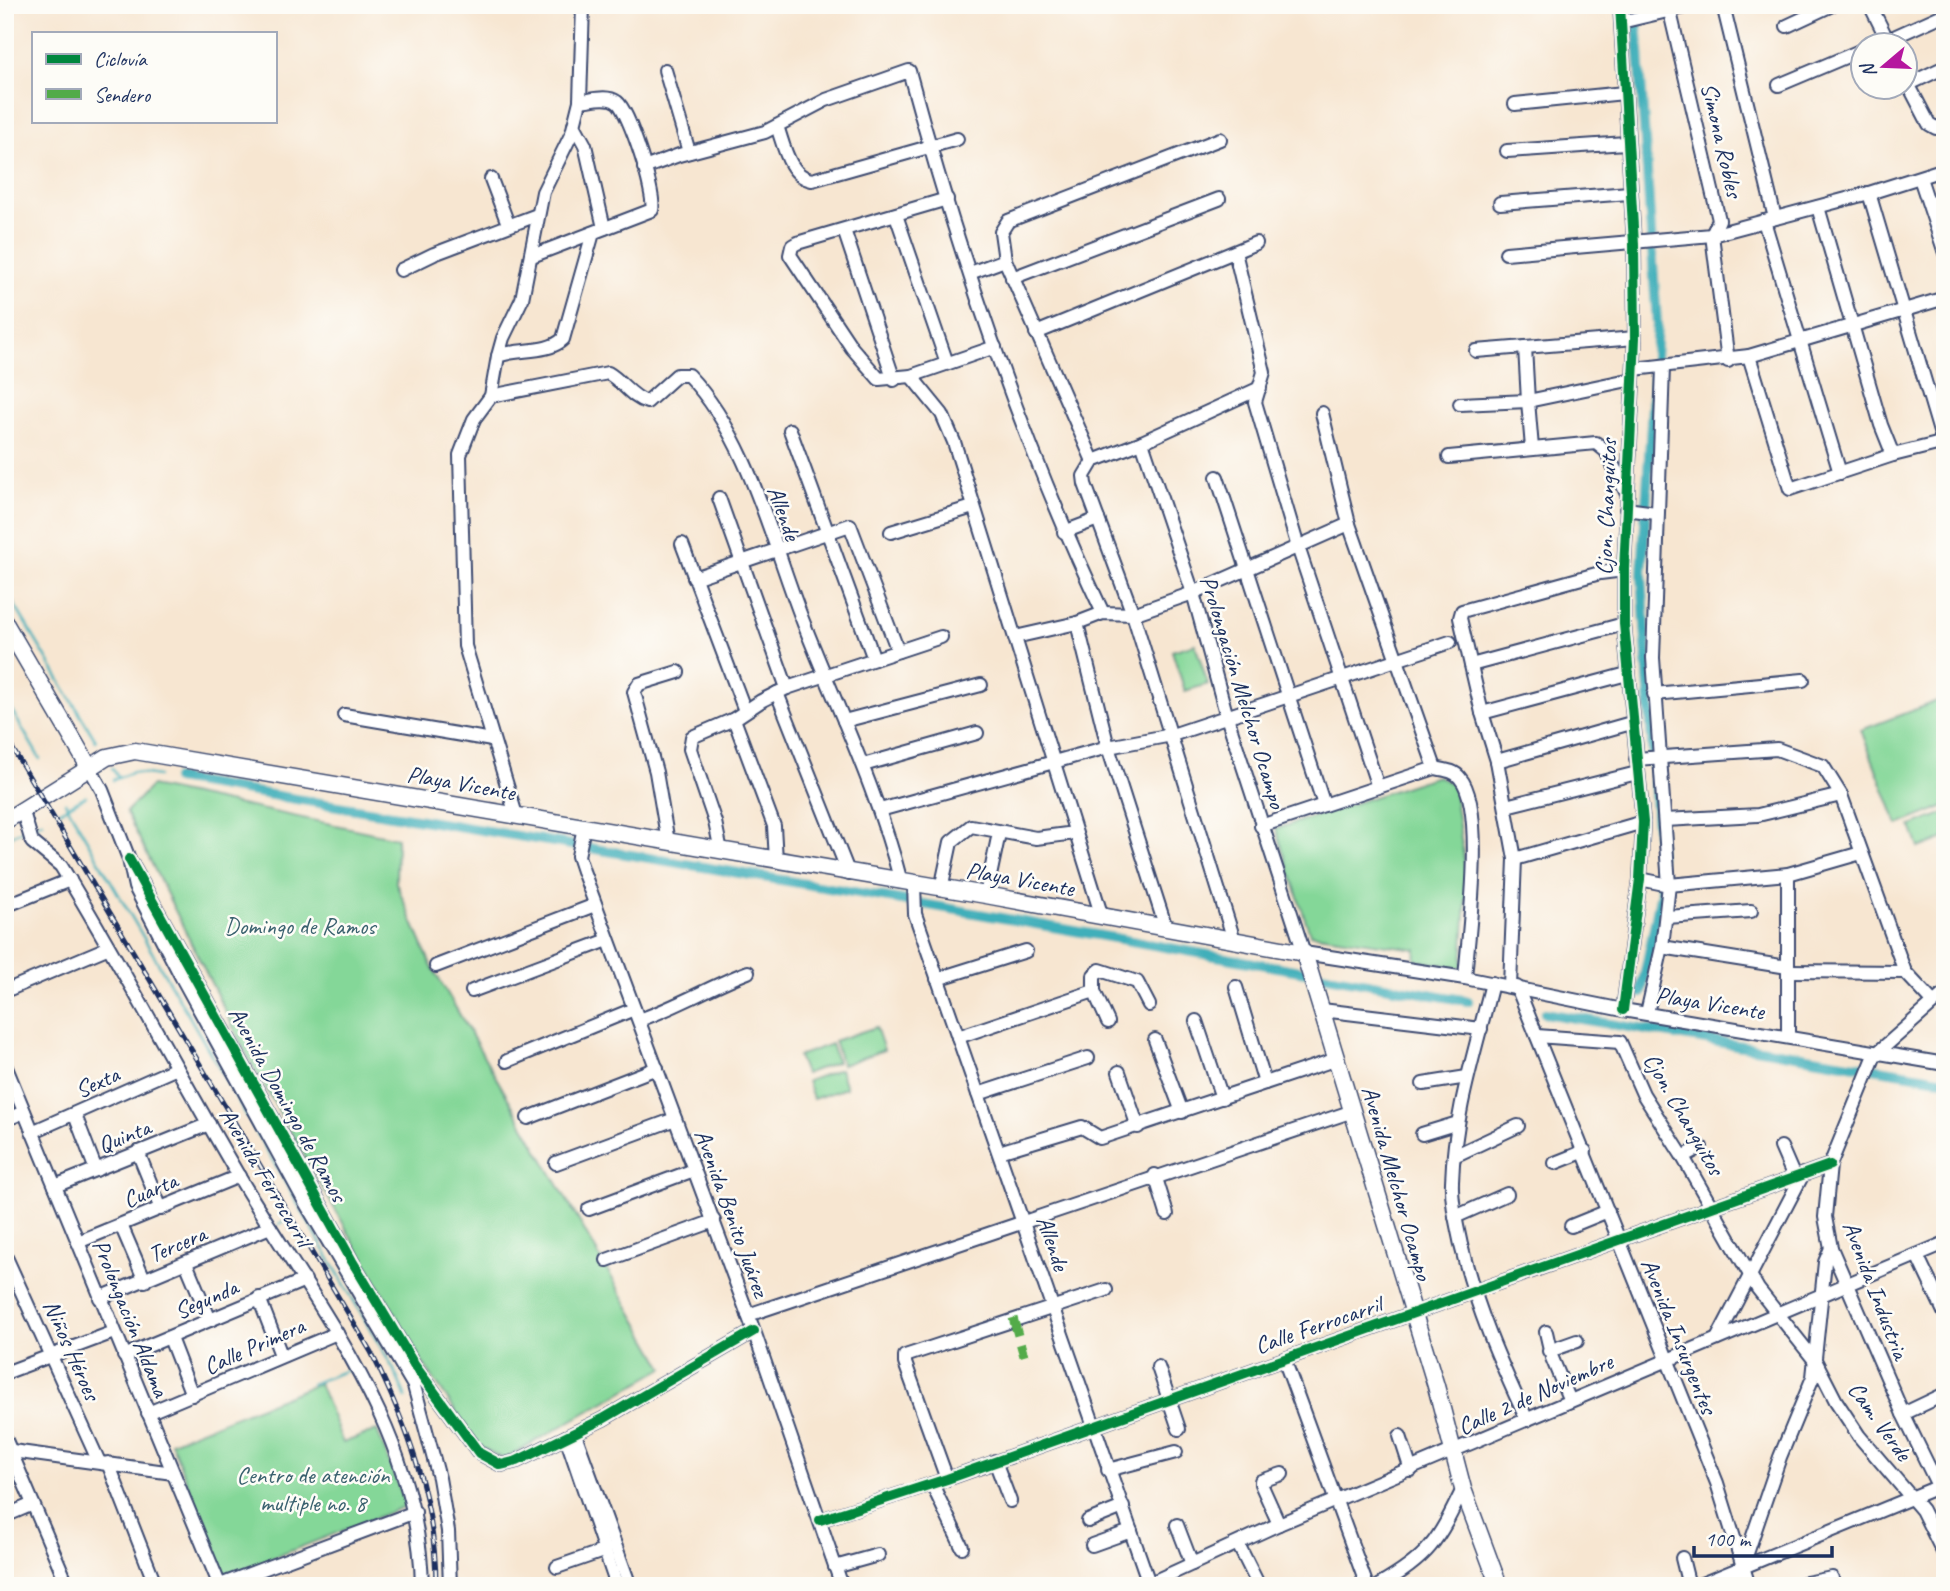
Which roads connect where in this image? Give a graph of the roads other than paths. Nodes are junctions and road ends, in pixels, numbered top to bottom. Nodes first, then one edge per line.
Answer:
1 (583, 5) edge
2 (1620, 5) edge
3 (1693, 5) edge
4 (1723, 5) edge
5 (1832, 5) edge
6 (1870, 5) edge
7 (1670, 12) junction
8 (1945, 14) edge
9 (1634, 17) edge
10 (1787, 26) dead end
11 (1883, 32) edge
12 (1910, 32) edge
13 (1848, 56) edge
14 (1945, 68) edge
15 (665, 70) dead end
16 (1918, 77) edge
17 (1779, 85) dead end
18 (1624, 93) junction
19 (580, 101) junction
20 (1918, 102) edge
21 (1515, 104) dead end
22 (574, 125) junction
23 (1945, 125) edge
24 (777, 126) junction
25 (957, 139) dead end
26 (1220, 139) dead end
27 (1626, 144) junction
28 (929, 145) junction
29 (1507, 151) dead end
30 (690, 152) junction
31 (644, 168) junction
32 (1945, 169) edge
33 (1920, 178) junction
34 (491, 179) dead end
35 (1629, 193) junction
36 (1869, 193) junction
37 (947, 199) junction
38 (1219, 199) dead end
39 (1500, 203) dead end
40 (1818, 207) junction
41 (537, 215) junction
42 (895, 215) junction
43 (1770, 220) junction
44 (508, 224) junction
45 (844, 230) junction
46 (599, 231) junction
47 (1712, 236) junction
48 (1256, 243) dead end
49 (1639, 244) junction
50 (1235, 252) junction
51 (1506, 253) dead end
52 (1945, 253) edge
53 (532, 256) junction
54 (1005, 260) junction
55 (401, 270) dead end
56 (970, 273) junction
57 (1012, 278) junction
58 (1945, 298) edge
59 (1906, 309) junction
60 (1853, 325) junction
61 (1036, 333) junction
62 (1635, 338) junction
63 (1800, 341) junction
64 (995, 347) junction
65 (1525, 347) junction
66 (1476, 351) dead end
67 (498, 356) junction
68 (1749, 356) junction
69 (1728, 361) junction
70 (947, 363) junction
71 (1661, 367) junction
72 (1636, 372) junction
73 (911, 376) junction
74 (894, 380) junction
75 (1260, 388) junction
76 (491, 396) junction
77 (1528, 401) junction
78 (1460, 404) dead end
79 (1322, 413) dead end
80 (790, 430) dead end
81 (1142, 442) junction
82 (1944, 442) edge
83 (1532, 448) junction
84 (1893, 455) junction
85 (1449, 457) dead end
86 (1093, 461) junction
87 (1840, 473) junction
88 (1217, 477) dead end
89 (1627, 493) junction
90 (719, 498) dead end
91 (973, 507) junction
92 (1631, 510) junction
93 (1656, 513) junction
94 (1098, 519) junction
95 (1349, 524) junction
96 (891, 532) dead end
97 (1064, 532) junction
98 (828, 533) junction
99 (682, 544) dead end
100 (1298, 547) junction
101 (776, 551) junction
102 (743, 561) junction
103 (1249, 569) junction
104 (1623, 569) junction
105 (694, 578) junction
106 (1193, 593) junction
107 (1103, 613) junction
108 (1133, 614) junction
109 (1077, 623) junction
110 (5, 624) edge
111 (1624, 624) junction
112 (940, 637) dead end
113 (1014, 637) junction
114 (1450, 642) dead end
115 (898, 651) junction
116 (874, 659) junction
117 (1398, 659) junction
118 (1471, 665) junction
119 (678, 672) dead end
120 (1627, 674) junction
121 (824, 676) junction
122 (1342, 679) junction
123 (1803, 680) dead end
124 (981, 685) dead end
125 (782, 691) junction
126 (1654, 694) junction
127 (1288, 697) junction
128 (1482, 713) junction
129 (344, 715) dead end
130 (740, 715) junction
131 (1230, 716) junction
132 (844, 721) junction
133 (1631, 723) junction
134 (977, 733) dead end
135 (1172, 735) junction
136 (492, 740) junction
137 (1108, 747) junction
138 (1649, 759) junction
139 (1497, 761) junction
140 (1053, 763) junction
141 (863, 765) junction
142 (89, 767) junction
143 (1435, 768) junction
144 (1637, 773) junction
145 (1378, 787) junction
146 (1841, 794) junction
147 (41, 796) junction
148 (1324, 805) junction
149 (1506, 806) junction
150 (5, 809) edge
151 (880, 810) junction
152 (23, 812) junction
153 (516, 815) junction
154 (1665, 820) junction
155 (5, 821) edge
156 (1643, 822) junction
157 (1264, 825) junction
158 (999, 833) junction
159 (1075, 833) junction
160 (582, 834) junction
161 (668, 842) junction
162 (721, 851) junction
163 (1861, 853) junction
164 (1515, 859) junction
165 (776, 860) junction
166 (849, 874) junction
167 (1788, 874) junction
168 (70, 880) junction
169 (1643, 880) junction
170 (1666, 885) junction
171 (910, 888) junction
172 (941, 889) junction
173 (986, 895) junction
174 (595, 905) junction
175 (5, 906) edge
176 (1751, 911) dead end
177 (1102, 917) junction
178 (1667, 917) junction
179 (1166, 928) junction
180 (608, 940) junction
181 (1234, 940) junction
182 (1662, 947) junction
183 (107, 948) junction
184 (1026, 951) dead end
185 (436, 966) dead end
186 (1308, 967) junction
187 (1788, 969) junction
188 (748, 972) dead end
189 (1905, 972) junction
190 (1465, 978) junction
191 (937, 979) junction
192 (1492, 983) junction
193 (1236, 987) dead end
194 (1514, 987) junction
195 (5, 991) edge
196 (472, 991) dead end
197 (1094, 991) junction
198 (1945, 993) edge
199 (1933, 1002) junction
200 (1149, 1005) dead end
201 (1322, 1010) junction
202 (1623, 1010) junction
203 (1647, 1013) junction
204 (637, 1014) junction
205 (1196, 1021) dead end
206 (1108, 1022) dead end
207 (1481, 1029) junction
208 (1537, 1036) junction
209 (958, 1037) junction
210 (1788, 1037) junction
211 (1155, 1040) dead end
212 (1877, 1053) junction
213 (1088, 1058) dead end
214 (1337, 1059) junction
215 (507, 1062) dead end
216 (1945, 1064) edge
217 (5, 1065) edge
218 (177, 1068) junction
219 (657, 1068) junction
220 (1119, 1072) dead end
221 (1467, 1077) junction
222 (1265, 1083) junction
223 (1423, 1084) dead end
224 (978, 1094) junction
225 (1222, 1098) junction
226 (1353, 1111) junction
227 (24, 1112) junction
228 (1182, 1112) junction
229 (75, 1115) junction
230 (528, 1118) dead end
231 (675, 1119) junction
232 (5, 1120) edge
233 (1458, 1123) junction
234 (209, 1124) junction
235 (1518, 1126) dead end
236 (1138, 1127) junction
237 (33, 1132) junction
238 (1422, 1134) dead end
239 (1700, 1147) dead end
240 (1781, 1147) dead end
241 (1585, 1151) junction
242 (138, 1152) junction
243 (999, 1152) junction
244 (1454, 1156) junction
245 (1684, 1157) junction
246 (556, 1163) dead end
247 (1555, 1163) dead end
248 (1830, 1165) junction
249 (96, 1170) junction
250 (694, 1170) junction
251 (1155, 1175) junction
252 (239, 1176) junction
253 (1798, 1176) junction
254 (55, 1186) junction
255 (1507, 1194) dead end
256 (1713, 1208) junction
257 (161, 1209) junction
258 (589, 1209) dead end
259 (1608, 1211) junction
260 (1167, 1214) dead end
261 (1455, 1217) junction
262 (713, 1222) junction
263 (1024, 1222) junction
264 (121, 1225) junction
265 (1571, 1226) dead end
266 (270, 1227) junction
267 (78, 1242) junction
268 (1618, 1242) junction
269 (1945, 1243) edge
270 (1831, 1248) junction
271 (5, 1255) edge
272 (1917, 1255) junction
273 (607, 1260) dead end
274 (186, 1263) junction
275 (1749, 1275) junction
276 (305, 1280) junction
277 (145, 1281) junction
278 (1847, 1284) junction
279 (1106, 1290) dead end
280 (1473, 1292) junction
281 (1821, 1294) junction
282 (100, 1298) junction
283 (260, 1298) junction
284 (1054, 1308) junction
285 (1779, 1312) junction
286 (1412, 1314) junction
287 (1945, 1314) edge
288 (748, 1315) junction
289 (210, 1320) junction
290 (754, 1331) junction
291 (114, 1332) junction
292 (1546, 1332) dead end
293 (337, 1333) junction
294 (170, 1338) junction
295 (1717, 1339) junction
296 (1577, 1341) dead end
297 (1549, 1351) junction
298 (281, 1355) junction
299 (52, 1356) junction
300 (124, 1356) junction
301 (1284, 1359) junction
302 (1666, 1360) junction
303 (1816, 1362) junction
304 (1158, 1367) dead end
305 (410, 1369) junction
306 (5, 1373) edge
307 (1945, 1394) edge
308 (192, 1395) junction
309 (1169, 1400) junction
310 (1570, 1401) junction
311 (446, 1408) junction
312 (148, 1413) junction
313 (1903, 1414) junction
314 (1527, 1420) junction
315 (425, 1421) junction
316 (1092, 1426) junction
317 (1179, 1429) dead end
318 (570, 1435) junction
319 (1400, 1436) dead end
320 (7, 1446) edge
321 (1176, 1452) dead end
322 (1454, 1452) junction
323 (995, 1461) junction
324 (103, 1463) junction
325 (1410, 1469) junction
326 (1108, 1470) junction
327 (173, 1473) junction
328 (1282, 1475) dead end
329 (947, 1479) junction
330 (932, 1484) junction
331 (1942, 1485) edge
332 (1464, 1489) junction
333 (1911, 1498) junction
334 (1337, 1499) junction
335 (1945, 1500) edge
336 (1010, 1501) dead end
337 (33, 1504) junction
338 (1123, 1507) junction
339 (415, 1512) junction
340 (5, 1516) edge
341 (820, 1520) junction
342 (1087, 1521) dead end
343 (1279, 1524) junction
344 (1177, 1525) dead end
345 (1132, 1531) junction
346 (1238, 1544) junction
347 (1092, 1545) dead end
348 (962, 1548) dead end
349 (606, 1550) junction
350 (878, 1555) dead end
351 (1945, 1556) edge
352 (1682, 1558) dead end
353 (1192, 1564) junction
354 (557, 1567) dead end
355 (835, 1567) junction
356 (1742, 1568) junction
357 (1832, 1578) dead end
358 (220, 1585) edge
359 (1148, 1585) edge
360 (68, 1586) edge
361 (156, 1586) edge
362 (422, 1586) edge
363 (450, 1586) edge
364 (617, 1586) edge
365 (630, 1586) edge
366 (842, 1586) edge
367 (1259, 1586) edge
368 (1367, 1586) edge
369 (1378, 1586) edge
370 (1500, 1586) edge
371 (1689, 1586) edge
372 (1696, 1586) edge
373 (1749, 1586) edge
374 (1790, 1586) edge

1 - 19 street
2 - 9 street, Cjon. Changuitos
3 - 7 street
4 - 43 street
5 - 10 street
6 - 11 street
7 - 9 street
7 - 47 street, Simona Robles
8 - 12 street
9 - 18 street, Cjon. Changuitos
13 - 17 street
14 - 16 street
15 - 30 street
18 - 21 street
18 - 27 street, Cjon. Changuitos
19 - 22 street
19 - 31 street
20 - 23 street
22 - 41 street
22 - 46 street
24 - 28 street
24 - 28 street
24 - 30 street
25 - 28 street
26 - 54 street
27 - 29 street
27 - 35 street, Cjon. Changuitos
28 - 37 street
30 - 31 street
31 - 46 street
32 - 33 street
33 - 36 street
33 - 52 street
34 - 44 street
35 - 39 street
35 - 49 street, Cjon. Changuitos
36 - 40 street
36 - 59 street
37 - 42 street
37 - 56 street
38 - 57 street
40 - 43 street
40 - 60 street
41 - 44 street
41 - 53 street
42 - 45 street
42 - 70 street
43 - 47 street
43 - 63 street
44 - 55 street
45 - 74 street
45 - 74 street
46 - 53 street
46 - 67 street
47 - 49 street
47 - 69 street, Simona Robles
48 - 50 street
49 - 51 street
49 - 62 street, Cjon. Changuitos
50 - 61 street
50 - 75 street
53 - 67 street
54 - 56 street
54 - 57 street
56 - 64 street
57 - 61 street
58 - 59 street
59 - 60 street
59 - 82 street
60 - 63 street
60 - 84 street
61 - 86 street
62 - 65 street
62 - 72 street, Cjon. Changuitos
63 - 68 street
63 - 87 street
64 - 70 street
64 - 97 street
65 - 66 street
65 - 77 street
67 - 76 street
68 - 69 street
68 - 87 street
69 - 71 street
70 - 73 street
71 - 72 street
71 - 93 street, Cjon. Changuitos
72 - 77 street
72 - 89 street, Cjon. Changuitos
73 - 74 street
73 - 91 street
75 - 81 street
75 - 100 street
76 - 101 street, Allende
76 - 136 street
77 - 78 street
77 - 83 street
79 - 95 street
80 - 98 street
81 - 86 street
81 - 106 street, Prolongación Melchor Ocampo
82 - 84 street
83 - 85 street
83 - 89 street
84 - 87 street
86 - 94 street
88 - 103 street
89 - 92 street, Cjon. Changuitos
90 - 102 street
91 - 96 street
91 - 113 street
92 - 93 street
92 - 104 street, Cjon. Changuitos
93 - 126 street, Cjon. Changuitos
94 - 97 street
94 - 108 street
95 - 100 street
95 - 117 street
97 - 107 street
98 - 101 street
98 - 115 street
98 - 116 street
99 - 105 street
100 - 103 street
100 - 122 street
101 - 102 street
101 - 121 street, Allende
102 - 105 street
102 - 125 street
103 - 106 street
103 - 127 street
104 - 111 street, Cjon. Changuitos
104 - 118 street
105 - 130 street
106 - 108 street
106 - 131 street, Prolongación Melchor Ocampo
107 - 108 street
107 - 109 street
108 - 135 street
109 - 113 street
109 - 137 street
110 - 142 main road
111 - 118 street
111 - 120 street, Cjon. Changuitos
112 - 115 street
113 - 140 street
114 - 117 street
115 - 116 street
116 - 121 street
117 - 122 street
117 - 143 street
118 - 128 street
119 - 161 street
120 - 128 street
120 - 133 street, Cjon. Changuitos
121 - 125 street
121 - 132 street, Allende
122 - 127 street
122 - 145 street
123 - 126 street
124 - 132 street
125 - 130 street
125 - 166 street
126 - 138 street, Cjon. Changuitos
127 - 131 street
127 - 148 street
128 - 139 street
129 - 136 street
130 - 162 street
130 - 165 street
131 - 135 street
131 - 157 street, Prolongación Melchor Ocampo
132 - 141 street, Allende
133 - 138 street, Cjon. Changuitos
133 - 139 street
134 - 141 street
135 - 137 street
135 - 181 street
136 - 153 street
137 - 140 street
137 - 179 street
138 - 144 street, Cjon. Changuitos
138 - 146 street
138 - 154 street, Cjon. Changuitos
139 - 149 street
140 - 151 street
140 - 159 street
141 - 151 street, Allende
142 - 147 main road, Playa Vicente
142 - 153 main road, Playa Vicente
142 - 305 street, Avenida Domingo de Ramos
143 - 145 street
143 - 190 street
144 - 149 street
144 - 156 street, Cjon. Changuitos
145 - 148 street
146 - 154 street
146 - 163 street
147 - 150 main road
147 - 152 main road
148 - 157 street
149 - 164 street
151 - 171 street, Allende
152 - 155 main road
152 - 168 street, Avenida Ferrocarril
153 - 160 main road, Playa Vicente
154 - 170 street, Cjon. Changuitos
156 - 164 street
156 - 169 street, Cjon. Changuitos
157 - 186 street, Prolongación Melchor Ocampo
158 - 159 street
158 - 172 street
158 - 173 street
159 - 177 street
160 - 161 main road, Playa Vicente
160 - 174 street, Avenida Benito Juárez
161 - 162 main road, Playa Vicente
162 - 165 main road, Playa Vicente
163 - 167 street
163 - 189 street
164 - 194 street
165 - 166 main road, Playa Vicente
166 - 171 main road, Playa Vicente
167 - 170 street
167 - 187 street
168 - 175 street
168 - 183 street, Avenida Ferrocarril
169 - 170 street
169 - 202 street, Cjon. Changuitos
170 - 178 street, Cjon. Changuitos
171 - 172 main road, Playa Vicente
171 - 191 street, Allende
172 - 173 main road, Playa Vicente
173 - 177 main road, Playa Vicente
174 - 180 street, Avenida Benito Juárez
174 - 185 street
176 - 178 street
177 - 179 main road, Playa Vicente
178 - 182 street, Cjon. Changuitos
179 - 181 main road, Playa Vicente
180 - 196 street
180 - 204 street, Avenida Benito Juárez
181 - 186 main road, Playa Vicente
182 - 187 street
182 - 203 street, Cjon. Changuitos
183 - 195 street
183 - 218 street, Avenida Ferrocarril
184 - 191 street
186 - 190 street, Playa Vicente
186 - 201 main road, Avenida Melchor Ocampo
187 - 189 street
187 - 210 street
188 - 204 street
189 - 199 street
190 - 192 street, Playa Vicente
191 - 209 street, Allende
192 - 194 street, Playa Vicente
192 - 207 street
193 - 222 street
194 - 202 street, Playa Vicente
194 - 208 street, Avenida Insurgentes
197 - 200 street
197 - 206 street
197 - 209 street
198 - 199 street
199 - 212 street
201 - 207 street
201 - 214 main road, Avenida Melchor Ocampo
202 - 203 street, Playa Vicente
203 - 210 street, Playa Vicente
204 - 215 street
204 - 219 street, Avenida Benito Juárez
205 - 225 street
207 - 221 street
208 - 241 street, Avenida Insurgentes
208 - 245 street, Cjon. Changuitos
209 - 224 street, Allende
210 - 212 street, Playa Vicente
211 - 228 street
212 - 216 street, Playa Vicente
212 - 248 street, Avenida Industria
213 - 224 street
214 - 222 street
214 - 226 main road, Avenida Melchor Ocampo
217 - 227 street, Prolongación Aldama
218 - 229 street, Sexta
218 - 234 street, Avenida Ferrocarril
219 - 230 street
219 - 231 street, Avenida Benito Juárez
220 - 236 street
221 - 223 street
221 - 233 street
222 - 225 street
224 - 243 street, Allende
225 - 228 street
226 - 251 street
226 - 286 main road, Avenida Melchor Ocampo
227 - 232 street
227 - 237 street, Prolongación Aldama
228 - 236 street
229 - 237 street, Sexta
229 - 249 street
231 - 246 street
231 - 250 street, Avenida Benito Juárez
233 - 238 street
233 - 244 street
234 - 242 street, Quinta
234 - 252 street, Avenida Ferrocarril
235 - 244 street
236 - 243 street
237 - 254 street, Prolongación Aldama
239 - 245 street
240 - 253 street
241 - 247 street
241 - 259 street, Avenida Insurgentes
242 - 249 street, Quinta
242 - 257 street
243 - 263 street, Allende
244 - 261 street
245 - 256 street, Cjon. Changuitos
248 - 253 street, Calle Ferrocarril
248 - 270 street, Avenida Industria
249 - 254 street, Quinta
250 - 258 street
250 - 262 street, Avenida Benito Juárez
251 - 260 street
251 - 263 street
252 - 257 street, Cuarta
252 - 266 street, Avenida Ferrocarril
253 - 256 street, Calle Ferrocarril
253 - 275 street
254 - 267 street, Prolongación Aldama
255 - 261 street
256 - 268 street, Calle Ferrocarril
256 - 275 street, Cjon. Changuitos
257 - 264 street, Cuarta
259 - 265 street
259 - 268 street, Avenida Insurgentes
261 - 280 street
262 - 273 street
262 - 288 street, Avenida Benito Juárez
263 - 284 street, Allende
263 - 288 street
264 - 267 street, Cuarta
264 - 277 street
266 - 274 street, Tercera
266 - 276 street, Avenida Ferrocarril
267 - 282 street, Prolongación Aldama
268 - 280 street, Calle Ferrocarril
268 - 302 street, Avenida Insurgentes
269 - 272 street, Calle 2 de Noviembre
270 - 278 street, Avenida Industria
270 - 281 street
271 - 299 street, Niños Héroes
272 - 278 street, Calle 2 de Noviembre
272 - 287 street
274 - 277 street, Tercera
274 - 289 street
275 - 285 street, Cjon. Changuitos
275 - 295 street
276 - 283 street, Segunda
276 - 293 street, Avenida Ferrocarril
277 - 282 street, Tercera
278 - 281 street, Calle 2 de Noviembre
278 - 313 street, Avenida Industria
279 - 284 street
280 - 286 street, Calle Ferrocarril
280 - 314 street
281 - 285 street, Calle 2 de Noviembre
281 - 303 street
282 - 291 street, Prolongación Aldama
283 - 289 street, Segunda
283 - 298 street
284 - 316 street, Allende
284 - 329 street
285 - 295 street, Calle 2 de Noviembre
285 - 303 street, Cam. Verde
286 - 301 street, Calle Ferrocarril
286 - 322 main road, Avenida Melchor Ocampo
288 - 290 street, Avenida Benito Juárez
289 - 294 street, Segunda
290 - 318 street
290 - 341 street, Avenida Benito Juárez
291 - 299 street
291 - 300 street, Prolongación Aldama
292 - 297 street
293 - 298 street, Calle Primera
293 - 339 street, Avenida Ferrocarril
294 - 300 street, Segunda
294 - 308 street
295 - 302 street, Calle 2 de Noviembre
296 - 297 street
297 - 310 street
298 - 308 street, Calle Primera
299 - 306 street
299 - 324 street, Niños Héroes
300 - 312 street, Prolongación Aldama
301 - 309 street, Calle Ferrocarril
301 - 334 street
302 - 310 street, Calle 2 de Noviembre
302 - 356 street, Avenida Insurgentes
303 - 333 street, Cam. Verde
303 - 356 street
304 - 309 street
305 - 311 street
305 - 315 street, Avenida Domingo de Ramos
307 - 313 street
308 - 312 street, Calle Primera
309 - 316 street, Calle Ferrocarril
309 - 317 street
310 - 314 street, Calle 2 de Noviembre
311 - 315 street
311 - 318 street
312 - 327 street, Prolongación Aldama
313 - 331 street, Avenida Industria
314 - 322 street, Calle 2 de Noviembre
315 - 363 street, Avenida Domingo de Ramos
316 - 323 street, Calle Ferrocarril
316 - 326 street, Allende
318 - 349 street
318 - 365 street
319 - 325 street
320 - 324 street
320 - 337 street
321 - 326 street
322 - 325 street, Calle 2 de Noviembre
322 - 332 main road, Avenida Melchor Ocampo
323 - 329 street, Calle Ferrocarril
323 - 336 street
324 - 327 street
324 - 361 street, Niños Héroes
325 - 334 street, Calle 2 de Noviembre
326 - 338 street, Allende
327 - 358 street, Prolongación Aldama
328 - 343 street
329 - 330 street, Calle Ferrocarril
330 - 341 street, Calle Ferrocarril
330 - 348 street
331 - 333 street
331 - 335 street, Avenida Industria
332 - 369 street
332 - 370 main road, Avenida Melchor Ocampo
333 - 351 street, Cam. Verde
333 - 356 street
334 - 343 street, Calle 2 de Noviembre
334 - 368 street
337 - 340 street
337 - 360 street
338 - 342 street
338 - 345 street, Allende
339 - 358 street
339 - 362 street, Avenida Ferrocarril
341 - 355 street, Avenida Benito Juárez
343 - 346 street, Calle 2 de Noviembre
344 - 353 street
345 - 347 street
345 - 359 street, Allende
346 - 353 street, Calle 2 de Noviembre
346 - 367 street
349 - 354 street
349 - 364 street
350 - 355 street
352 - 371 street
353 - 359 street, Calle 2 de Noviembre
355 - 366 street, Avenida Benito Juárez
356 - 372 street
356 - 373 street, Avenida Insurgentes
357 - 374 street

